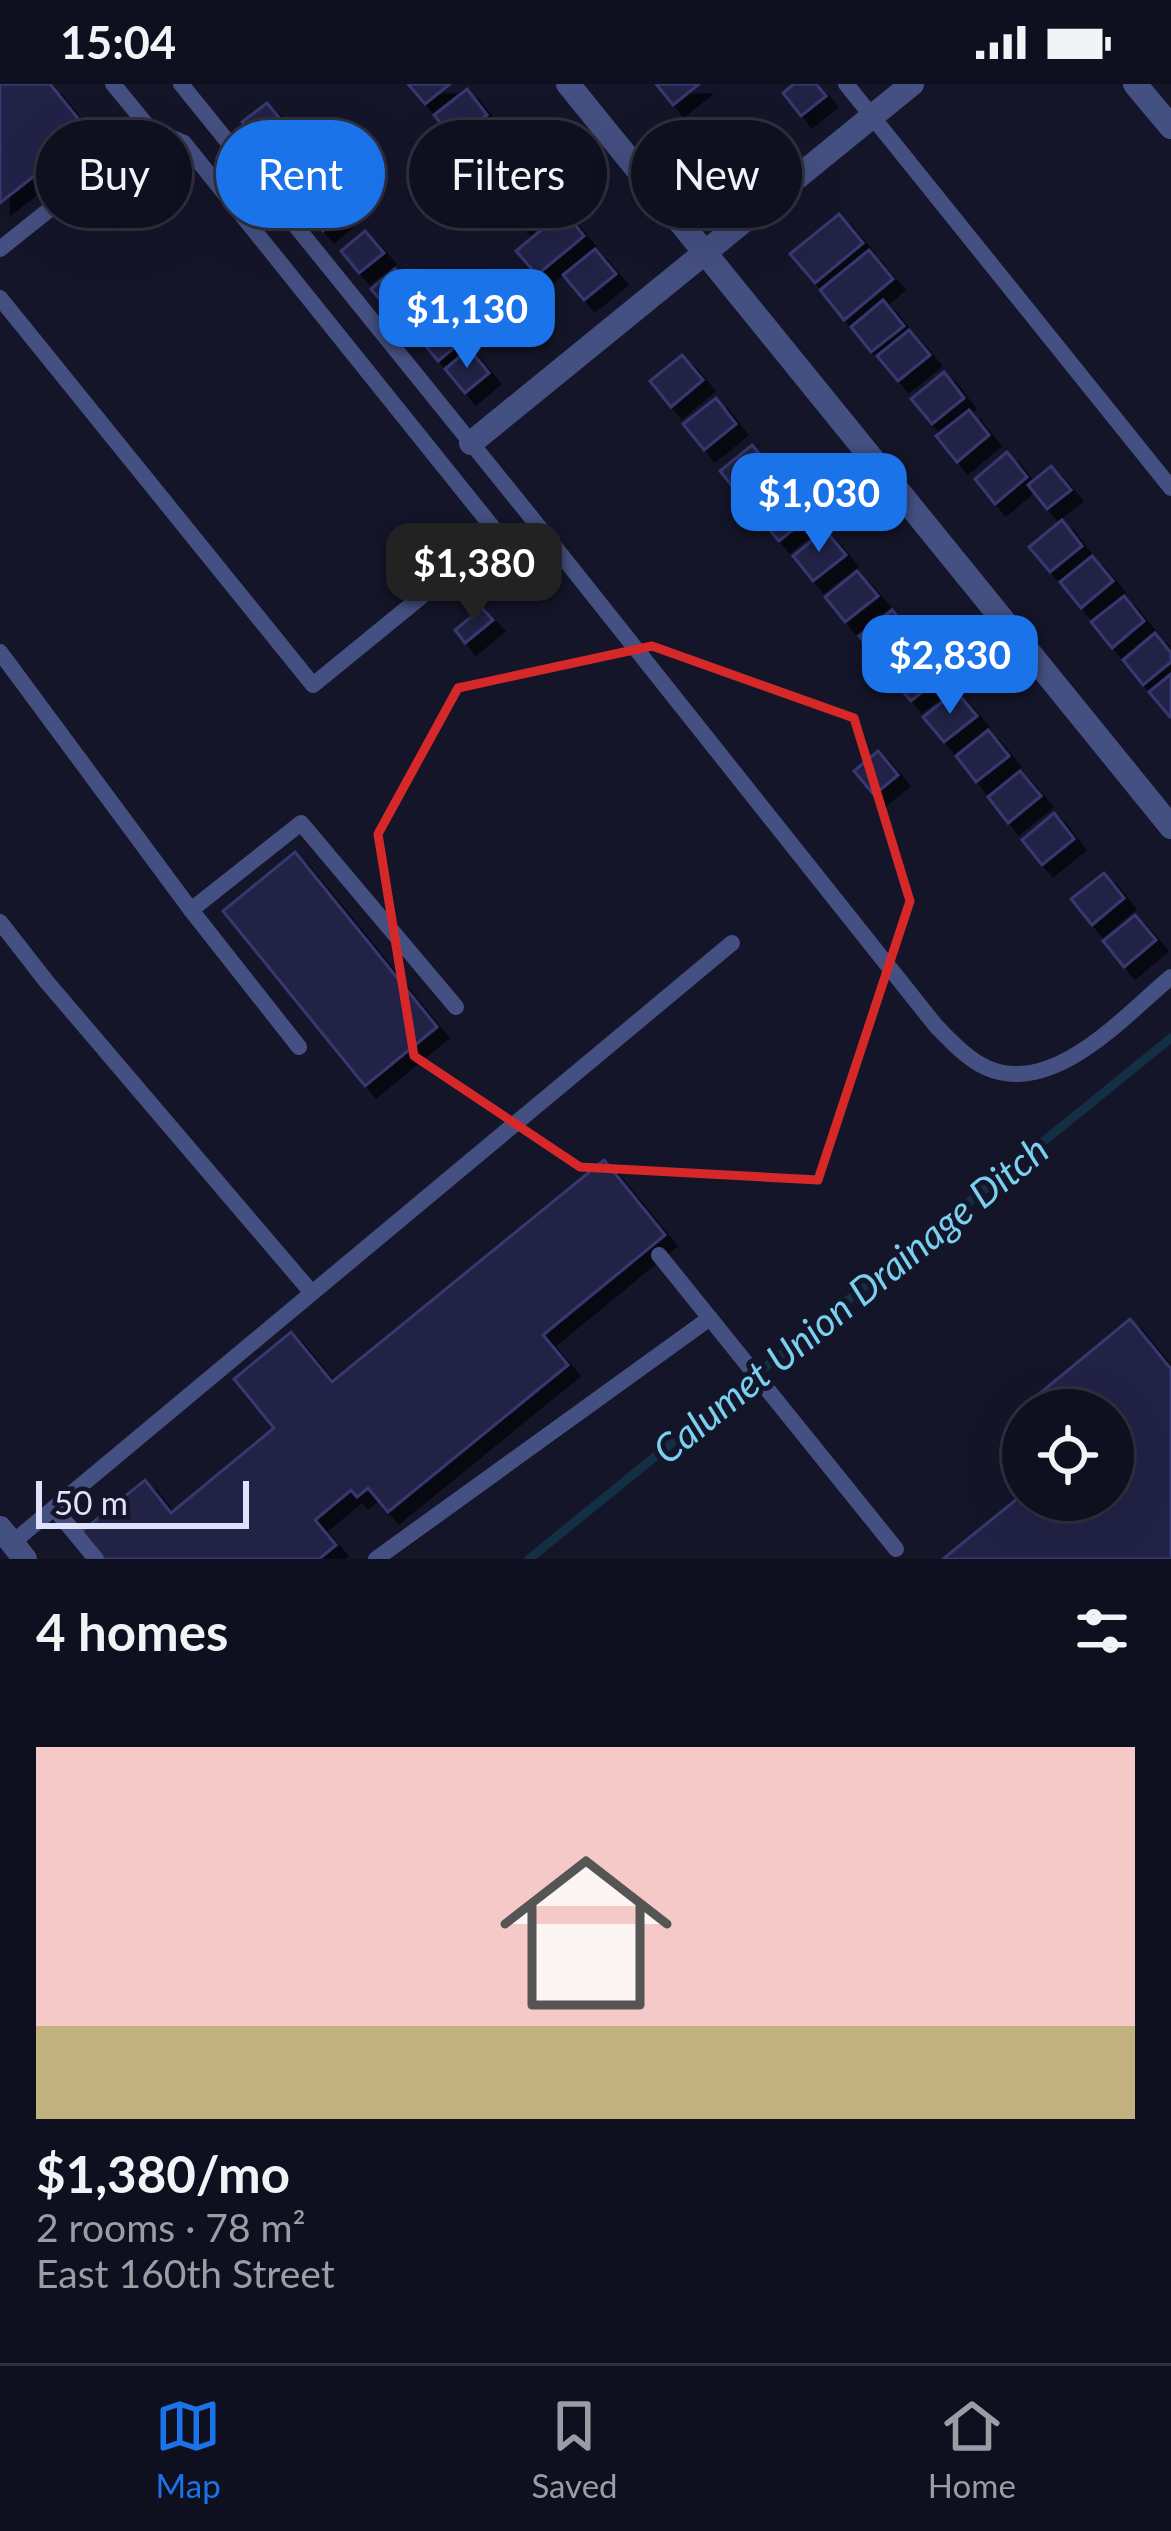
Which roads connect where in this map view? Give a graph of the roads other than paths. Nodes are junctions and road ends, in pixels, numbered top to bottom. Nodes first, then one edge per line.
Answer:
1 (113, 84) edge
2 (181, 84) edge
3 (568, 84) edge
4 (846, 84) edge
5 (912, 84) edge
6 (1136, 84) edge
7 (873, 116) junction
8 (143, 120) edge
9 (1171, 127) edge
10 (192, 153) edge
11 (36, 220) edge
12 (0, 249) edge
13 (706, 252) junction
14 (0, 298) edge
15 (471, 443) junction
16 (1171, 488) edge
17 (0, 652) edge
18 (1171, 827) edge
19 (191, 910) junction
20 (0, 922) edge
21 (732, 943) dead end
22 (1171, 977) edge
23 (456, 1007) dead end
24 (299, 1047) dead end
25 (659, 1256) dead end
26 (312, 1293) junction
27 (710, 1318) junction
28 (55, 1508) junction
29 (12, 1543) edge
30 (896, 1549) dead end
31 (96, 1559) edge
32 (376, 1559) edge

1 - 8 lane
2 - 15 lane
3 - 13 street
4 - 7 lane
5 - 7 street
6 - 9 street
7 - 13 street
7 - 16 lane
10 - 14 lane
11 - 12 lane
13 - 15 street
13 - 18 street
15 - 22 lane
17 - 19 lane
19 - 23 lane
19 - 24 lane
20 - 26 lane
21 - 26 lane
25 - 27 lane
26 - 28 lane
27 - 30 lane
27 - 32 lane
28 - 29 lane
28 - 31 lane

